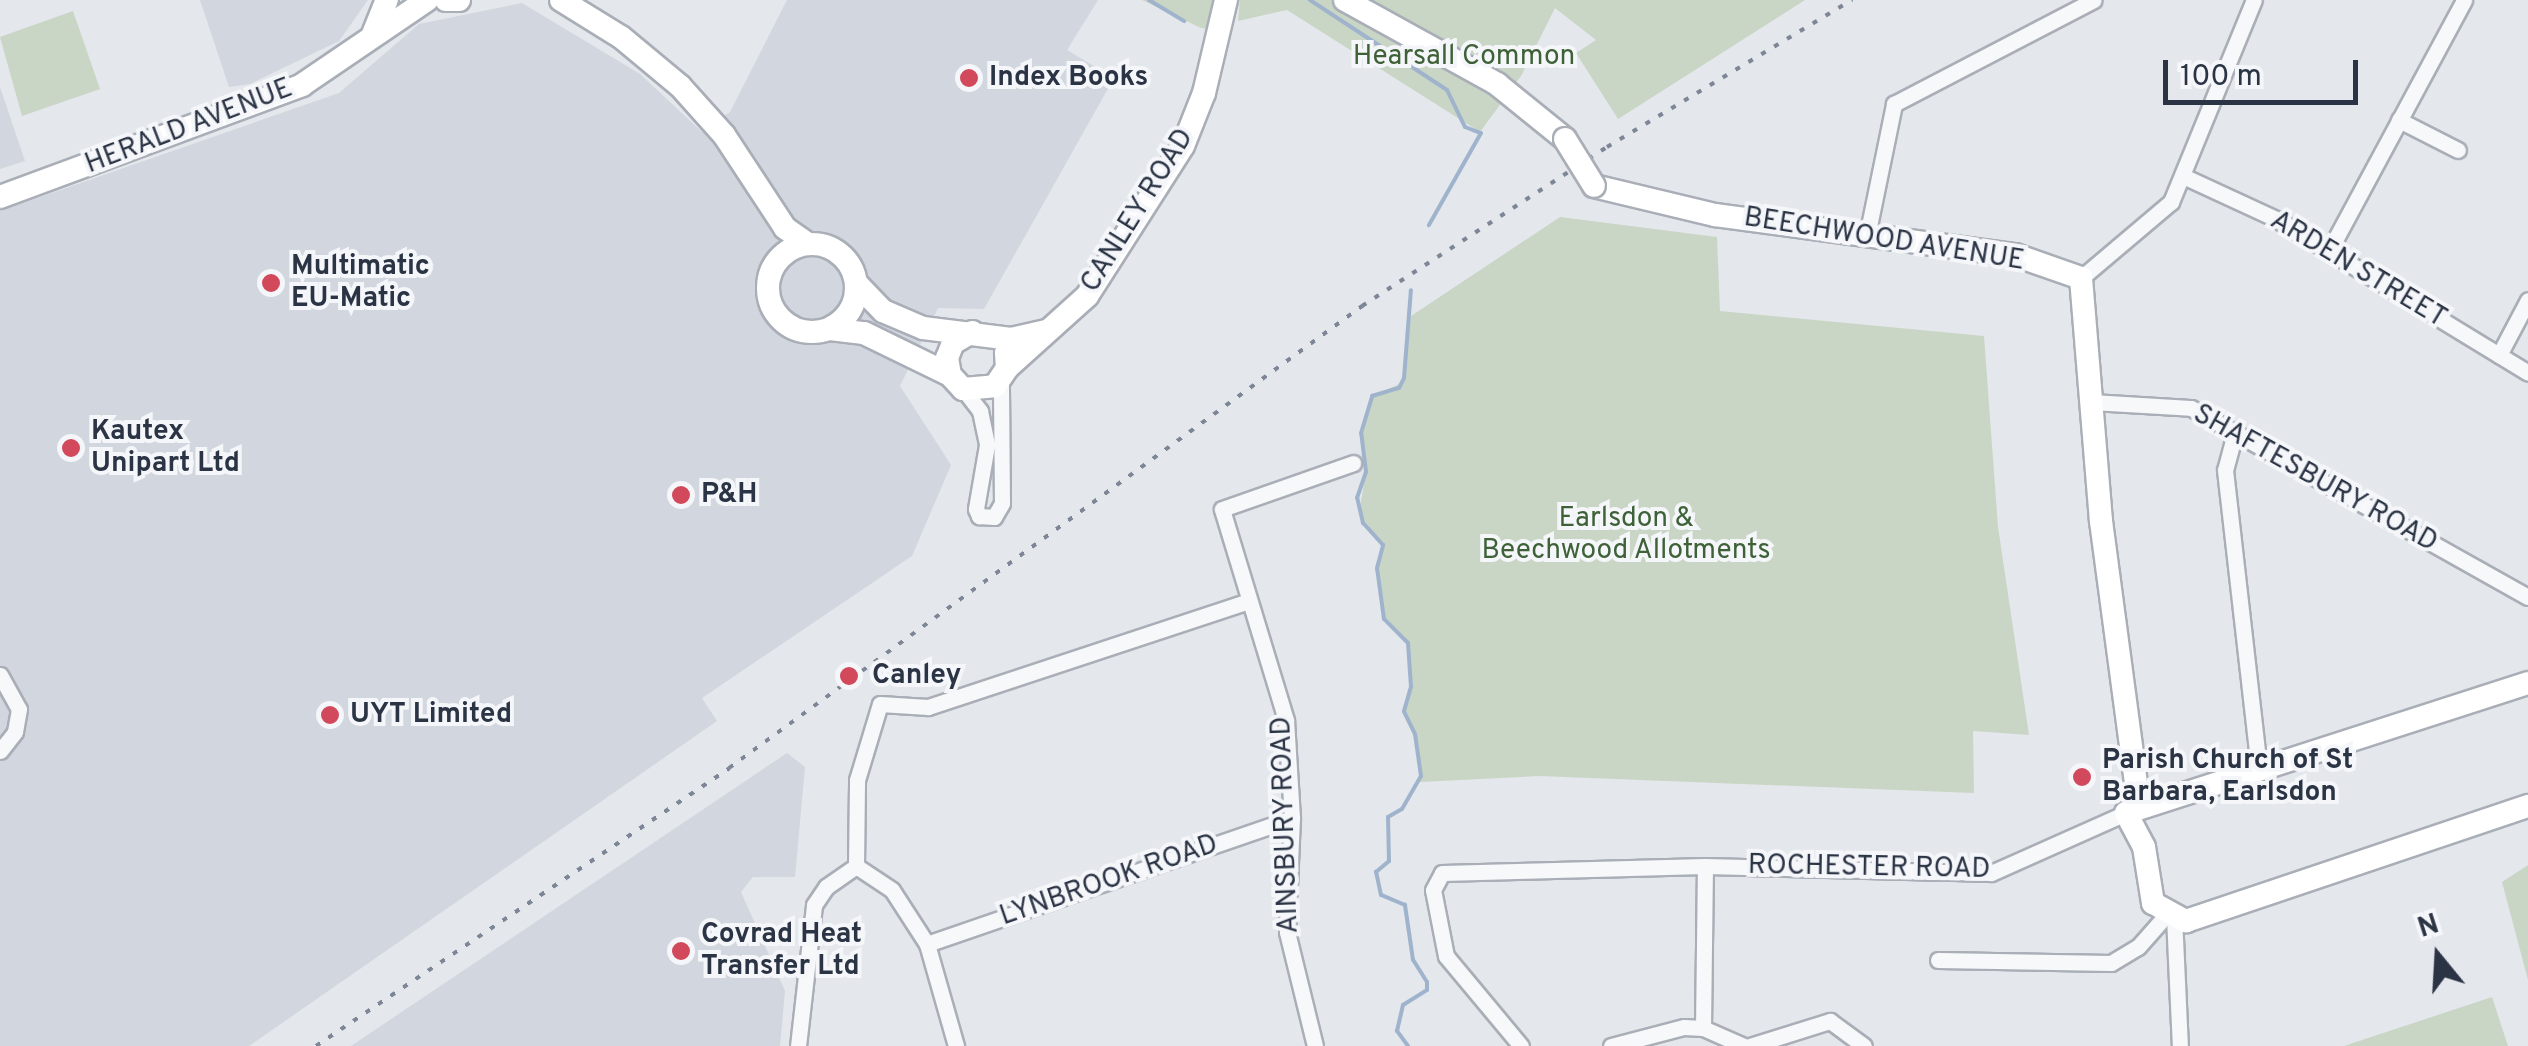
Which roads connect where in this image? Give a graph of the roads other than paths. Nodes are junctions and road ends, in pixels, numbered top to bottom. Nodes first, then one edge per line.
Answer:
1 (388, 0) edge
2 (427, 0) edge
3 (446, 0) edge
4 (459, 0) edge
5 (561, 0) edge
6 (1223, 0) edge
7 (1345, 0) edge
8 (2094, 0) edge
9 (2254, 0) edge
10 (2464, 0) edge
11 (369, 41) junction
12 (2398, 120) junction
13 (2458, 151) dead end
14 (2183, 176) junction
15 (0, 197) edge
16 (766, 200) junction
17 (1868, 231) junction
18 (808, 244) junction
19 (2329, 251) junction
20 (779, 258) junction
21 (2081, 278) junction
22 (856, 282) junction
23 (2528, 300) edge
24 (1057, 325) junction
25 (830, 329) junction
26 (982, 334) junction
27 (2498, 354) junction
28 (2528, 373) edge
29 (1004, 374) junction
30 (956, 382) junction
31 (2091, 402) junction
32 (2235, 434) junction
33 (1353, 463) dead end
34 (2528, 597) edge
35 (1250, 601) junction
36 (0, 675) edge
37 (2528, 684) edge
38 (0, 751) edge
39 (2259, 767) junction
40 (2528, 806) edge
41 (2132, 810) junction
42 (1292, 818) junction
43 (856, 866) junction
44 (1704, 866) junction
45 (2171, 914) junction
46 (927, 944) junction
47 (1938, 960) dead end
48 (1703, 1028) junction
49 (1663, 1039) edge
50 (1312, 1045) edge
51 (798, 1046) edge
52 (956, 1046) edge
53 (1521, 1046) edge
54 (1612, 1046) edge
55 (1747, 1046) edge
56 (1864, 1046) edge
57 (2180, 1046) edge

1 - 11 street, HERALD AVENUE
2 - 11 street, HERALD AVENUE
3 - 4 street
5 - 16 street
6 - 24 street, CANLEY ROAD
7 - 17 street, BEECHWOOD AVENUE, bridge
8 - 17 street
9 - 14 street
10 - 12 street
11 - 15 street, HERALD AVENUE
12 - 13 street
12 - 19 street
14 - 19 street, ARDEN STREET
14 - 21 street
16 - 18 street
16 - 20 street
17 - 21 street, BEECHWOOD AVENUE
18 - 20 street
18 - 22 street
19 - 27 street, ARDEN STREET
20 - 25 street
21 - 31 street
22 - 25 street
22 - 26 street
23 - 27 street
24 - 26 street
24 - 29 street, CANLEY ROAD
25 - 30 street
26 - 29 street
26 - 30 street
27 - 28 street, ARDEN STREET
29 - 30 street
29 - 30 street
31 - 32 street, SHAFTESBURY ROAD
31 - 41 street
32 - 34 street, SHAFTESBURY ROAD
32 - 39 street
33 - 35 street, AINSBURY ROAD
35 - 42 street, AINSBURY ROAD
35 - 43 street
36 - 38 street
37 - 39 street, ROCHESTER ROAD
39 - 41 street, ROCHESTER ROAD
40 - 45 street
41 - 44 street, ROCHESTER ROAD
41 - 45 street
42 - 46 street, LYNBROOK ROAD
42 - 50 street, AINSBURY ROAD
43 - 46 street
43 - 51 street
44 - 48 street
44 - 53 street, ROCHESTER ROAD
45 - 47 street
45 - 57 street
46 - 52 street
48 - 49 street
48 - 55 street
49 - 54 street
55 - 56 street

